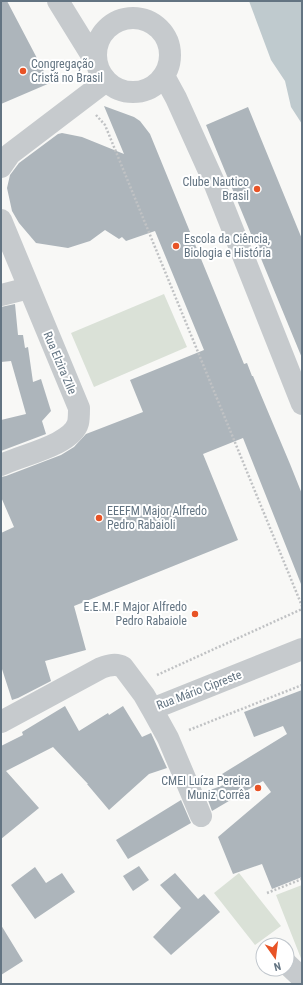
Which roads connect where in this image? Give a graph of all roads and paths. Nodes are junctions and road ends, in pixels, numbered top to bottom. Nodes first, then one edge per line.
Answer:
1 (58, 1) edge
2 (136, 1) edge
3 (155, 26) junction
4 (101, 73) junction
5 (164, 76) junction
6 (82, 100) junction
7 (1, 167) edge
8 (1, 220) edge
9 (29, 288) junction
10 (1, 295) edge
11 (302, 404) edge
12 (1, 465) edge
13 (302, 607) edge
14 (302, 649) edge
15 (136, 684) junction
16 (302, 685) edge
17 (152, 709) junction
18 (1, 722) edge
19 (168, 738) junction
20 (201, 816) dead end
21 (302, 879) edge
22 (267, 893) dead end

1 - 4 street
2 - 3 street
3 - 4 street
3 - 5 street
4 - 5 street
4 - 6 street
5 - 11 street
6 - 7 street
6 - 13 path
8 - 9 street, Rua Elzira Zile
9 - 10 street
9 - 12 street, Rua Elzira Zile
13 - 15 path
14 - 17 street, Rua Mário Cipreste
15 - 17 street, Rua Mário Cipreste
15 - 18 street, Rua Mário Cipreste
16 - 19 path
17 - 19 street
19 - 20 street
21 - 22 path

